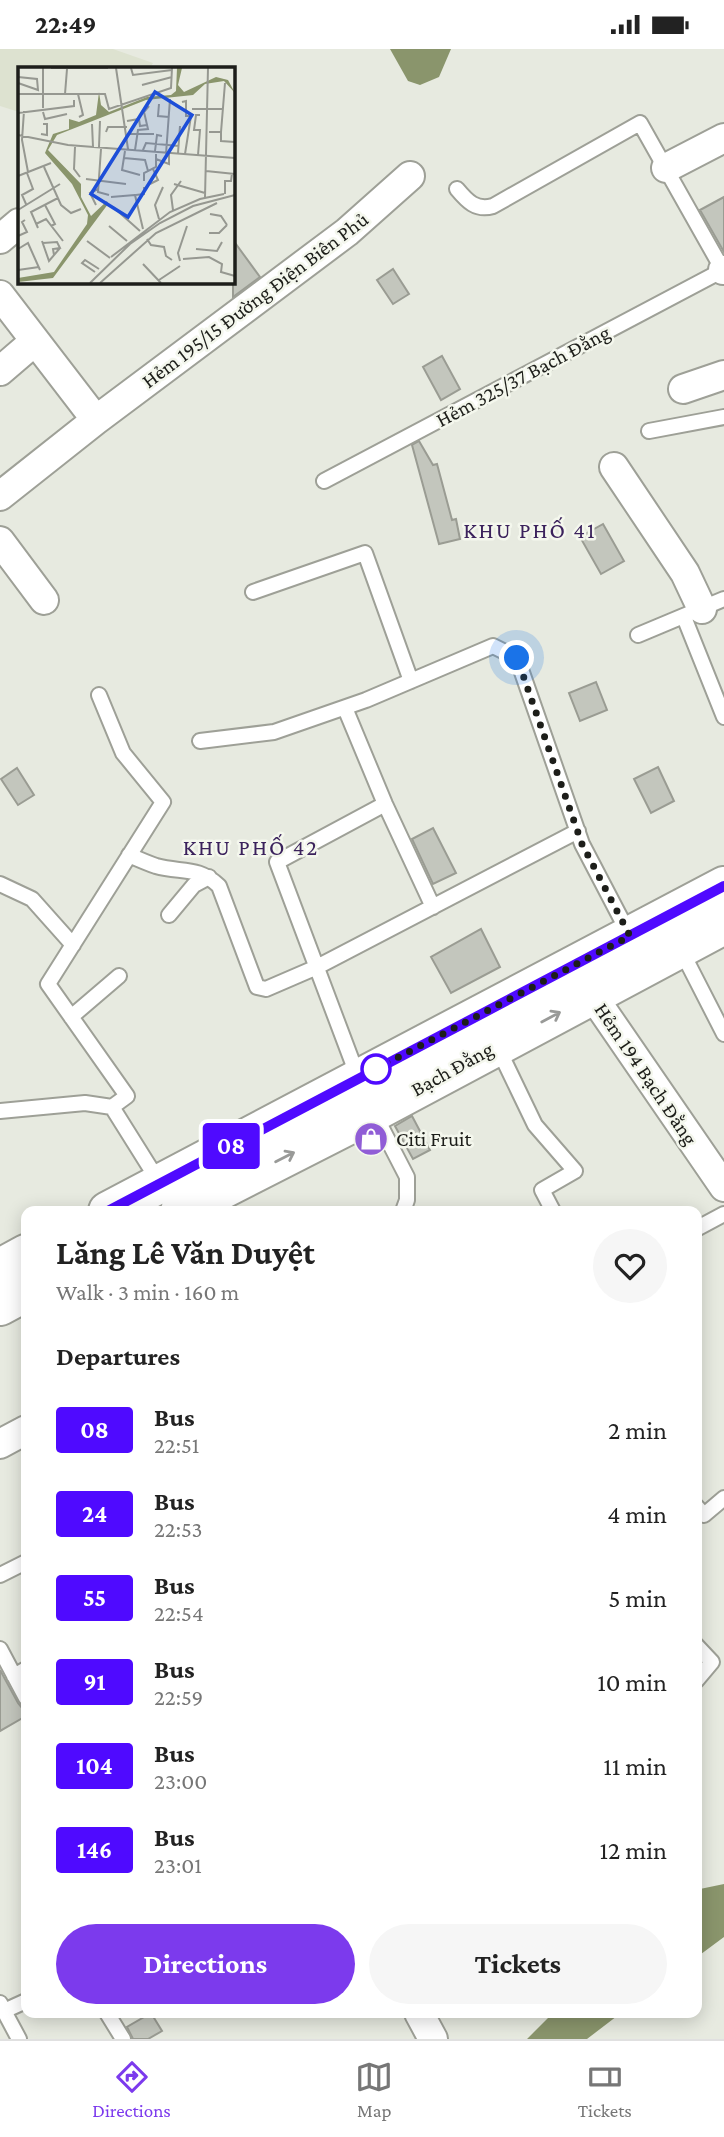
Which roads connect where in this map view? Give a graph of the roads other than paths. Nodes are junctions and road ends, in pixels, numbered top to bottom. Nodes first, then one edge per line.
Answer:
1 (724, 138) edge
2 (666, 168) junction
3 (410, 176) dead end
4 (457, 189) dead end
5 (18, 224) edge
6 (0, 239) edge
7 (724, 271) edge
8 (0, 295) edge
9 (36, 341) junction
10 (0, 371) edge
11 (724, 375) edge
12 (683, 389) dead end
13 (724, 417) edge
14 (96, 420) junction
15 (649, 431) dead end
16 (614, 467) dead end
17 (324, 481) dead end
18 (0, 496) edge
19 (0, 541) edge
20 (253, 592) dead end
21 (44, 600) dead end
22 (703, 608) edge
23 (638, 635) dead end
24 (411, 681) junction
25 (99, 695) dead end
26 (345, 708) junction
27 (724, 717) edge
28 (200, 741) dead end
29 (385, 804) junction
30 (578, 831) junction
31 (129, 855) junction
32 (209, 877) junction
33 (0, 884) edge
34 (724, 886) edge
35 (433, 907) junction
36 (169, 915) dead end
37 (724, 925) edge
38 (630, 936) junction
39 (73, 945) junction
40 (680, 948) junction
41 (317, 967) junction
42 (119, 977) dead end
43 (584, 980) junction
44 (71, 1017) junction
45 (724, 1034) edge
46 (496, 1045) junction
47 (366, 1095) junction
48 (112, 1107) junction
49 (0, 1111) edge
50 (724, 1187) edge
51 (185, 1202) edge
52 (151, 1206) edge
53 (405, 1206) edge
54 (550, 1206) edge
55 (724, 1214) edge
56 (702, 1226) edge
57 (21, 1258) edge
58 (0, 1268) edge
59 (21, 1295) edge
60 (0, 1306) edge
61 (21, 1433) edge
62 (0, 1444) edge
63 (724, 1498) edge
64 (702, 1513) edge
65 (21, 1564) edge
66 (0, 1575) edge
67 (0, 1649) edge
68 (702, 1652) edge
69 (20, 1672) edge
70 (702, 1674) edge
71 (21, 2002) edge
72 (2, 2007) edge
73 (110, 2018) edge
74 (422, 2018) edge
75 (19, 2039) edge
76 (123, 2039) edge
77 (433, 2039) edge

1 - 2 street
2 - 4 lane
2 - 7 lane
3 - 14 street, Hẻm 195/15 Đường Điện Biên Phủ
5 - 6 street
7 - 17 lane, Hẻm 325/37 Bạch Đằng
8 - 9 street
9 - 10 street
9 - 14 street
11 - 12 street
13 - 15 lane
14 - 18 street, Hẻm 195/15 Đường Điện Biên Phủ
16 - 22 street
19 - 21 street
20 - 24 lane
22 - 23 lane
22 - 27 lane
24 - 26 lane
24 - 30 lane
25 - 31 lane
26 - 28 lane
26 - 29 lane
29 - 35 lane
29 - 41 lane
30 - 35 lane
30 - 38 lane
31 - 32 lane
31 - 39 lane
32 - 36 lane
32 - 41 lane
33 - 39 lane
34 - 38 main road, Bạch Đằng
35 - 41 lane
37 - 40 main road, Bạch Đằng
38 - 43 main road, Bạch Đằng
39 - 44 lane
40 - 43 main road, Bạch Đằng
40 - 45 lane
41 - 47 lane
42 - 44 lane
46 -> 43 main road, Bạch Đằng
43 - 47 main road, Bạch Đằng
43 - 50 street, Hẻm 194 Bạch Đằng
44 - 48 lane
46 - 47 main road, Bạch Đằng
46 - 54 lane
47 - 51 main road, Bạch Đằng
47 - 53 lane
48 - 49 lane
48 - 51 lane
51 - 52 main road, Bạch Đằng
55 - 56 lane
57 - 58 main road
59 - 60 main road
61 - 62 street
63 - 64 lane
65 - 66 lane
67 - 69 lane
68 - 70 lane
71 - 72 lane
72 - 75 lane
73 - 76 lane
74 - 77 street

